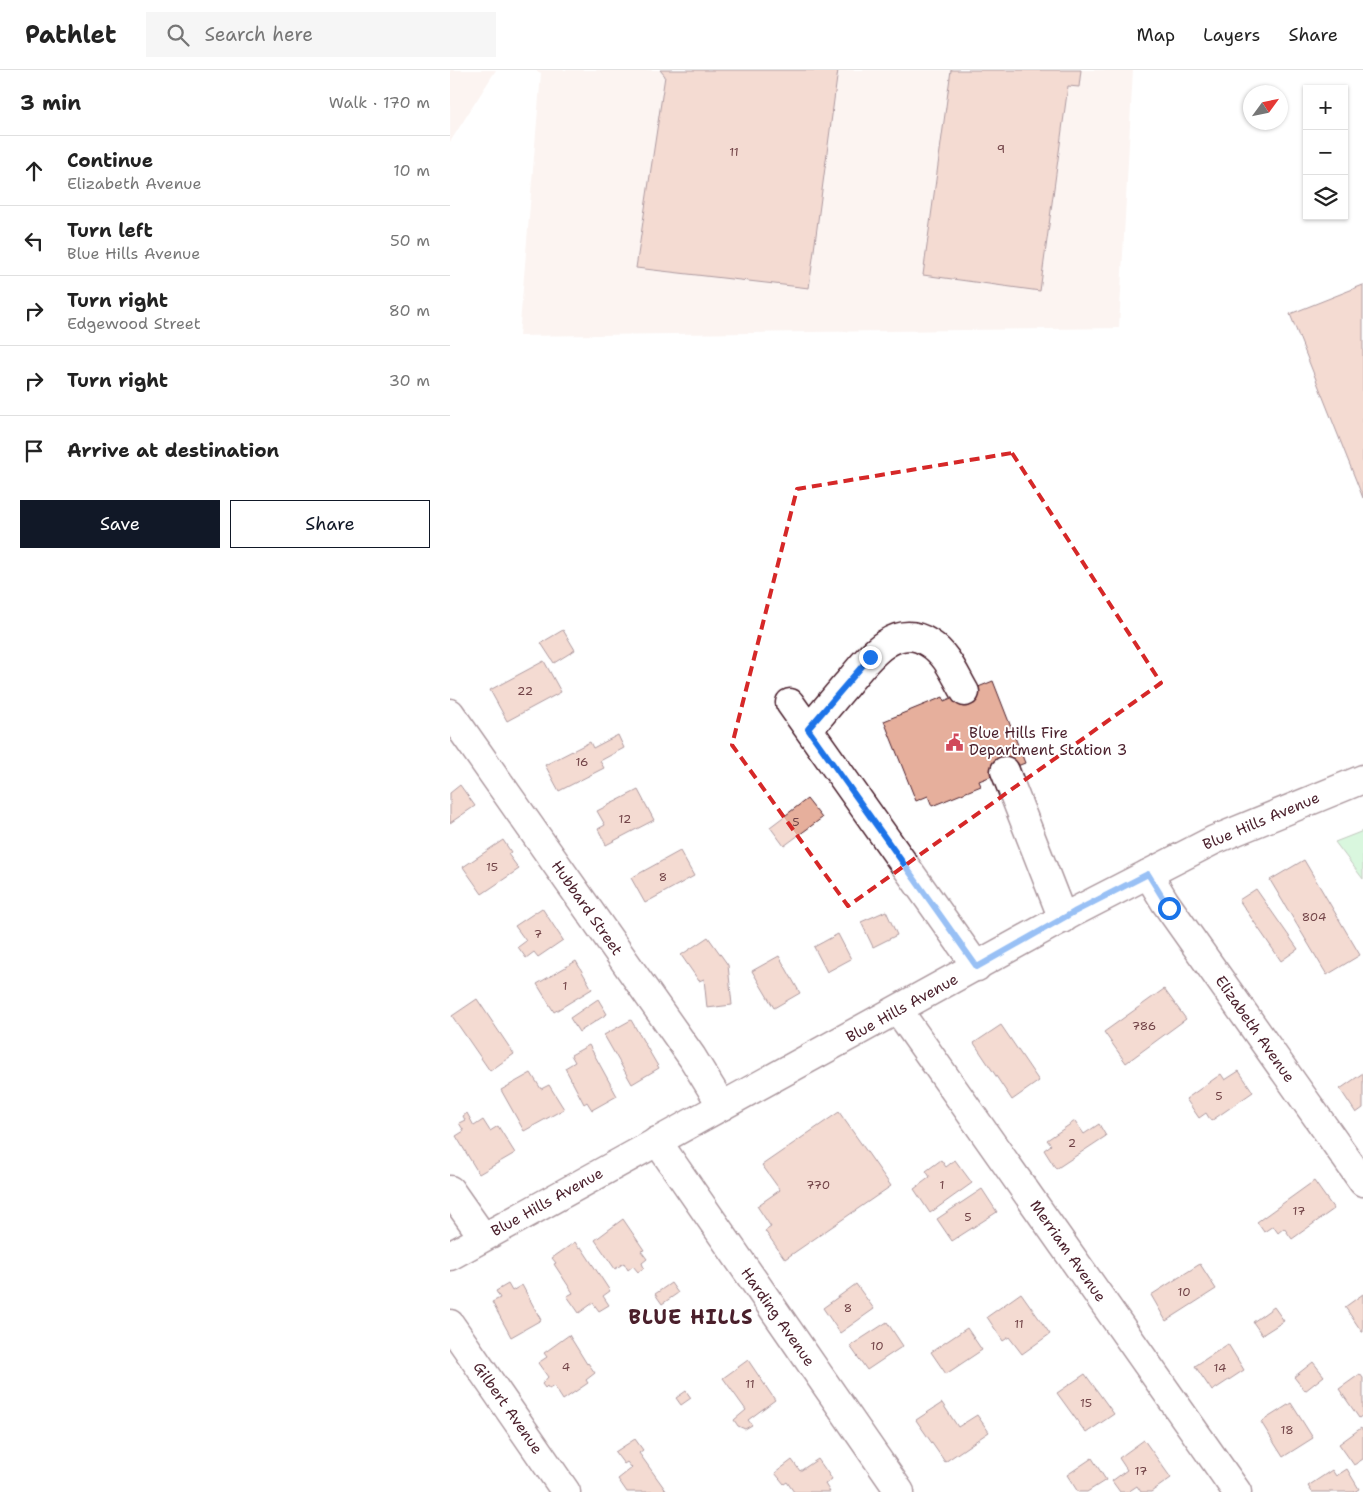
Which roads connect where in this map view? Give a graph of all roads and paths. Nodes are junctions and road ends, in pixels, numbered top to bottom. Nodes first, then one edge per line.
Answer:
1 (965, 692) dead end
2 (790, 703) dead end
3 (450, 713) edge
4 (808, 729) junction
5 (1005, 771) dead end
6 (1363, 779) edge
7 (1148, 874) junction
8 (1063, 919) junction
9 (977, 967) junction
10 (898, 1010) junction
11 (722, 1106) junction
12 (657, 1141) junction
13 (1363, 1182) edge
14 (450, 1190) edge
15 (483, 1237) junction
16 (450, 1256) edge
17 (450, 1324) edge
18 (566, 1492) edge
19 (900, 1492) edge
20 (1237, 1492) edge

1 - 4 street
2 - 4 street
3 - 11 street, Hubbard Street
4 - 9 street
5 - 8 street
6 - 7 street, Blue Hills Avenue
7 - 8 street, Blue Hills Avenue
7 - 13 street, Elizabeth Avenue
8 - 9 street, Blue Hills Avenue
9 - 10 street, Blue Hills Avenue
10 - 11 street, Blue Hills Avenue
10 - 20 street, Merriam Avenue
11 - 12 street, Blue Hills Avenue
12 - 15 street, Blue Hills Avenue
12 - 19 street, Harding Avenue
14 - 15 street
15 - 16 street, Blue Hills Avenue
17 - 18 street, Gilbert Avenue

